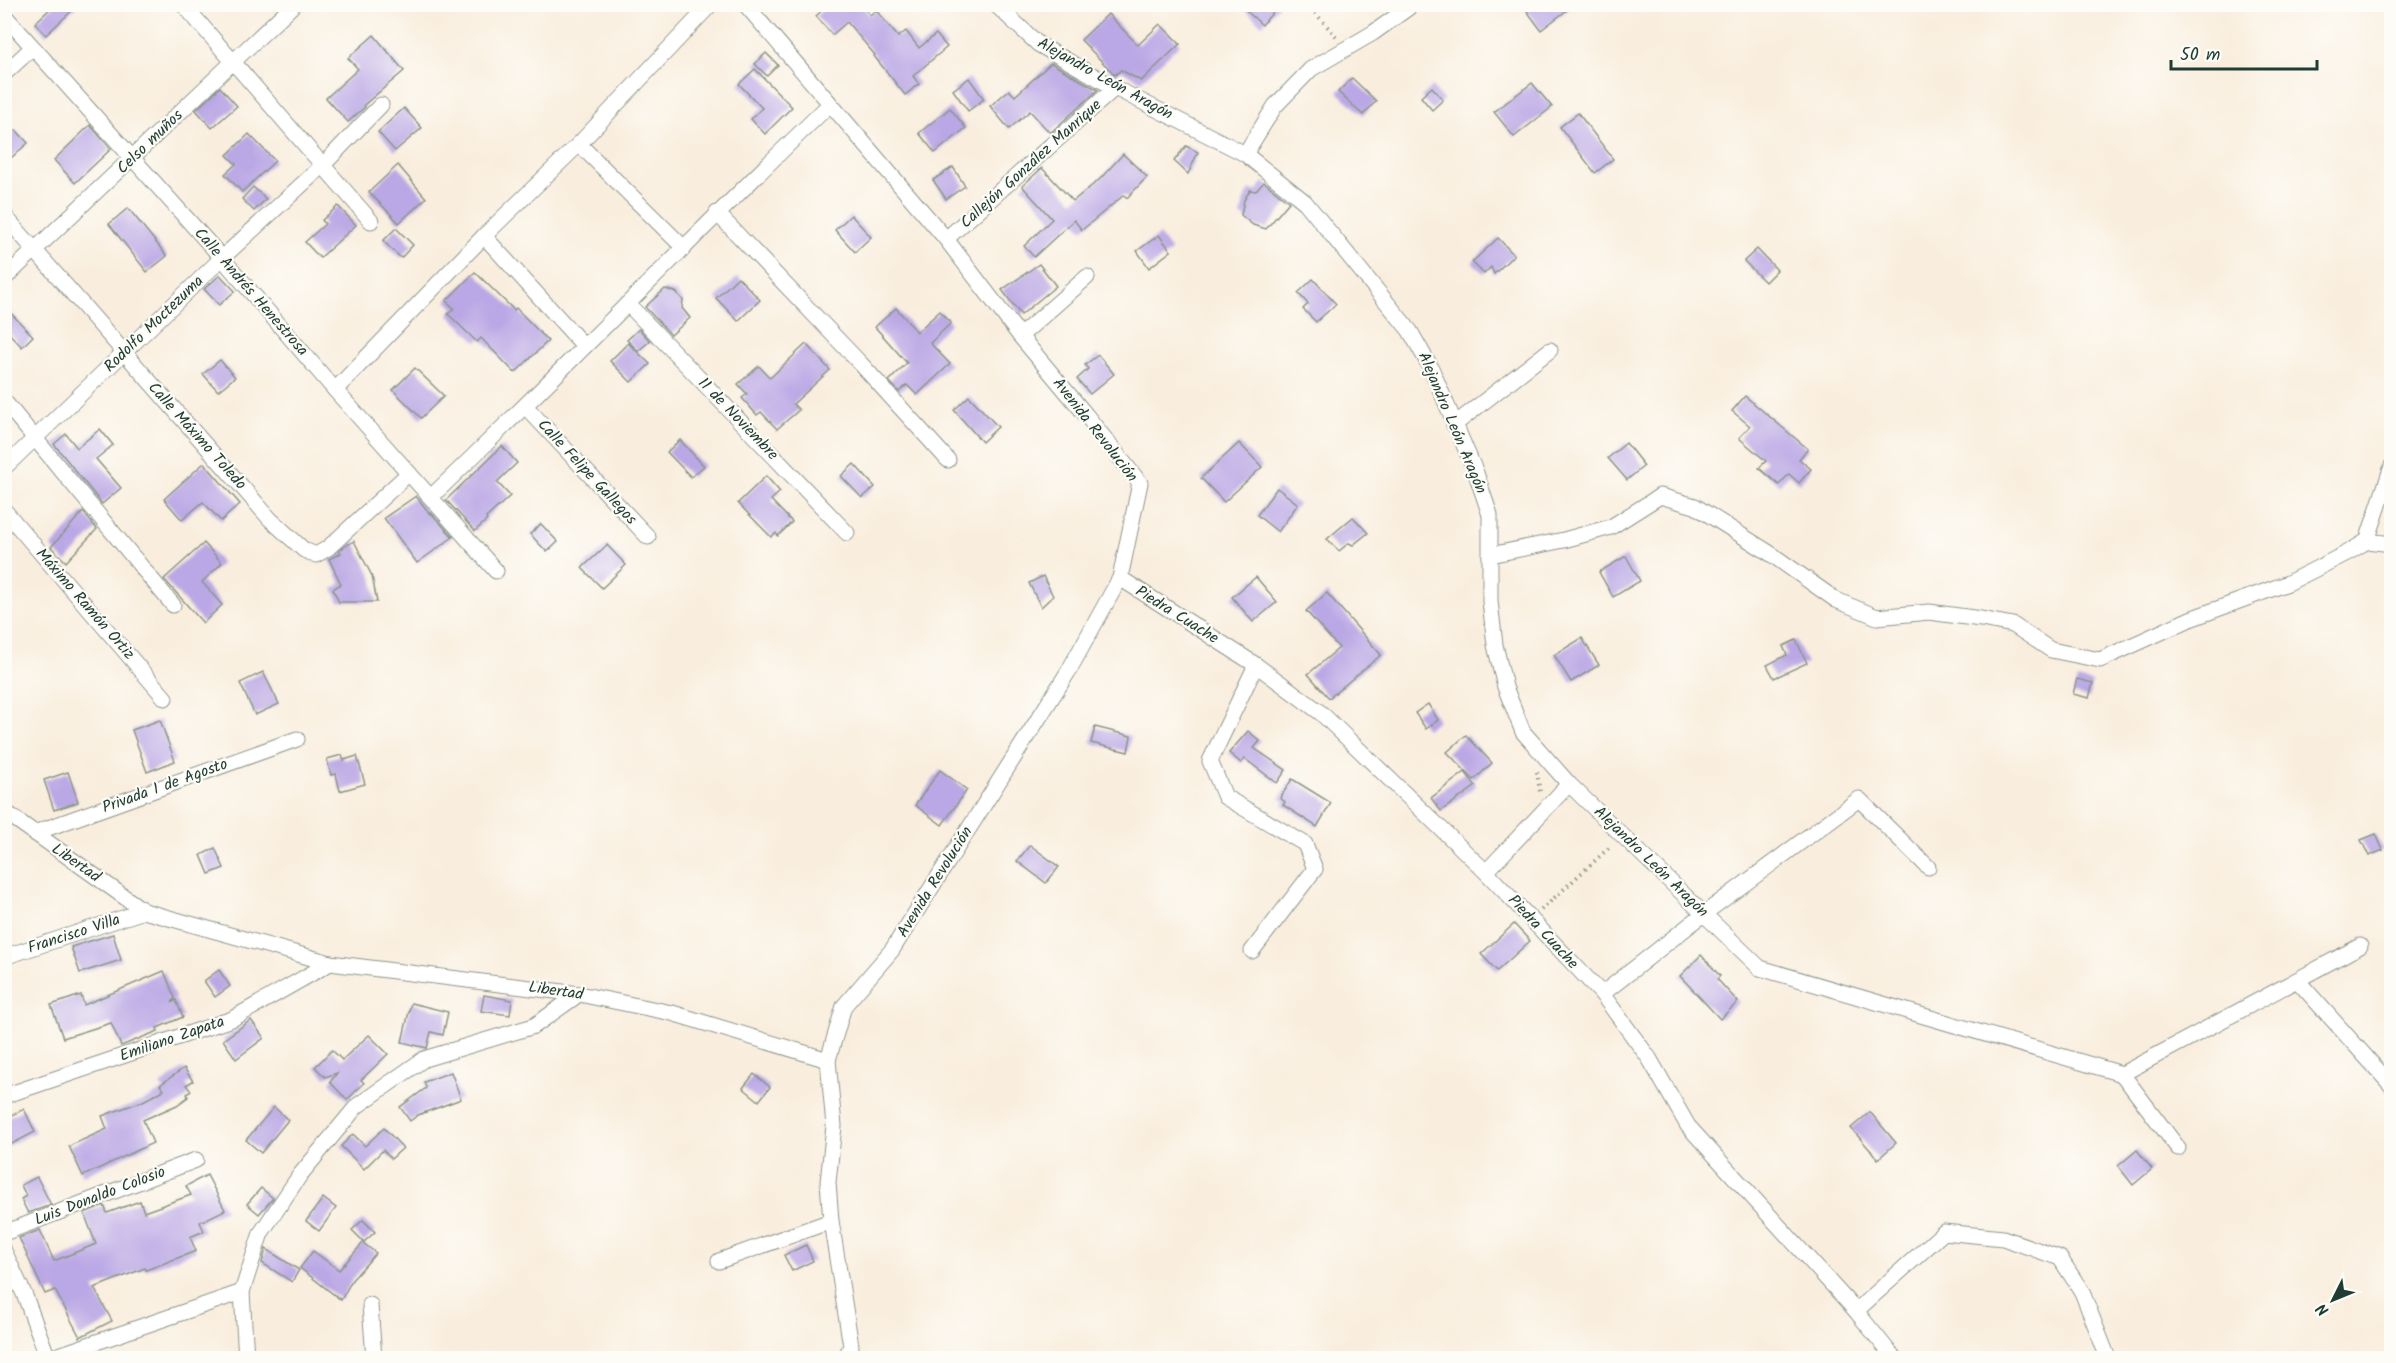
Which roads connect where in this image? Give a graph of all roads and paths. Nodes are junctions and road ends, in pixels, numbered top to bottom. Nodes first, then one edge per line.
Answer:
1 (183, 4) edge
2 (294, 4) edge
3 (711, 4) edge
4 (745, 4) edge
5 (995, 4) edge
6 (1307, 4) edge
7 (1408, 9) dead end
8 (4, 15) edge
9 (1346, 47) junction
10 (32, 48) junction
11 (233, 62) junction
12 (4, 74) edge
13 (1115, 88) junction
14 (381, 105) dead end
15 (829, 105) junction
16 (579, 144) junction
17 (1245, 154) junction
18 (133, 158) junction
19 (321, 166) junction
20 (717, 213) junction
21 (4, 215) edge
22 (371, 221) dead end
23 (484, 236) junction
24 (946, 239) junction
25 (684, 248) junction
26 (35, 251) junction
27 (222, 258) junction
28 (1087, 277) dead end
29 (4, 279) edge
30 (628, 304) junction
31 (1020, 336) junction
32 (584, 346) junction
33 (1550, 350) dead end
34 (125, 354) junction
35 (335, 390) junction
36 (4, 401) edge
37 (525, 407) junction
38 (1454, 425) junction
39 (37, 439) junction
40 (948, 460) dead end
41 (2391, 466) edge
42 (4, 468) edge
43 (409, 473) junction
44 (431, 496) junction
45 (4, 510) edge
46 (847, 533) dead end
47 (648, 537) dead end
48 (2367, 541) junction
49 (2391, 544) edge
50 (1490, 555) junction
51 (496, 571) dead end
52 (1120, 578) junction
53 (173, 605) dead end
54 (1256, 665) junction
55 (165, 698) dead end
56 (297, 739) dead end
57 (1569, 784) junction
58 (7, 816) edge
59 (34, 833) junction
60 (1623, 835) junction
61 (1928, 867) dead end
62 (1486, 872) junction
63 (144, 911) junction
64 (1705, 913) junction
65 (1532, 918) junction
66 (2360, 946) dead end
67 (1252, 951) dead end
68 (4, 957) edge
69 (330, 963) junction
70 (2297, 980) junction
71 (579, 994) junction
72 (1602, 994) junction
73 (828, 1060) junction
74 (2122, 1074) junction
75 (2391, 1086) edge
76 (4, 1096) edge
77 (2178, 1148) dead end
78 (196, 1160) dead end
79 (831, 1221) junction
80 (4, 1233) edge
81 (4, 1251) edge
82 (719, 1261) dead end
83 (242, 1292) junction
84 (370, 1305) dead end
85 (1856, 1311) junction
86 (49, 1359) edge
87 (246, 1359) edge
88 (374, 1359) edge
89 (844, 1359) edge
90 (1894, 1359) edge
91 (2108, 1359) edge

1 - 11 street
2 - 11 street, Celso muños
3 - 16 street
4 - 15 street, Avenida Revolución
5 - 13 street, Alejandro León Aragón
6 - 9 path
7 - 9 street
8 - 10 street, Calle Andrés Henestrosa
9 - 17 street
10 - 12 street
10 - 18 street, Calle Andrés Henestrosa
11 - 18 street, Celso muños
11 - 19 street
13 - 17 street, Alejandro León Aragón
13 - 24 street, Callejón González Manrique
14 - 19 street, Rodolfo Moctezuma
15 - 20 street
15 - 24 street, Avenida Revolución
16 - 23 street
16 - 25 street
17 - 38 street, Alejandro León Aragón
18 - 26 street, Celso muños
18 - 27 street, Calle Andrés Henestrosa
19 - 22 street
19 - 27 street, Rodolfo Moctezuma
20 - 25 street
20 - 40 street
21 - 26 street, Calle Máximo Toledo
23 - 32 street
23 - 35 street
24 - 31 street, Avenida Revolución
25 - 30 street
26 - 29 street, Celso muños
26 - 34 street, Calle Máximo Toledo
27 - 34 street, Rodolfo Moctezuma
27 - 35 street, Calle Andrés Henestrosa
28 - 31 street
30 - 32 street
30 - 46 street, 11 de Noviembre
31 - 52 street, Avenida Revolución
32 - 37 street
33 - 38 street
34 - 39 street, Rodolfo Moctezuma
34 - 43 street, Calle Máximo Toledo
35 - 43 street, Calle Andrés Henestrosa
36 - 39 street
37 - 44 street
37 - 47 street, Calle Felipe Gallegos
38 - 50 street, Alejandro León Aragón
39 - 42 street, Rodolfo Moctezuma
39 - 53 street
41 - 48 street
43 - 44 street, Calle Andrés Henestrosa
44 - 51 street, Calle Andrés Henestrosa
45 - 55 street, Máximo Ramón Ortiz
48 - 49 street
48 - 50 street
50 - 57 street, Alejandro León Aragón
52 - 54 street, Piedra Cuache
52 - 73 street, Avenida Revolución
54 - 62 street, Piedra Cuache
54 - 67 street
56 - 59 street, Privada 1 de Agosto
57 - 60 street, Alejandro León Aragón
57 - 62 street
58 - 59 street, Libertad
59 - 63 street, Libertad
60 - 64 street, Alejandro León Aragón
60 - 65 path
61 - 64 street
62 - 65 street, Piedra Cuache
63 - 68 street, Francisco Villa
63 - 69 street, Libertad
64 - 72 street
64 - 74 street, Alejandro León Aragón
65 - 72 street, Piedra Cuache
66 - 70 street
69 - 71 street, Libertad
69 - 76 street, Emiliano Zapata
70 - 74 street
70 - 75 street
71 - 73 street, Libertad
71 - 83 street
72 - 85 street, Piedra Cuache
73 - 79 street
74 - 77 street
78 - 80 street, Luis Donaldo Colosio
79 - 82 street
79 - 89 street
81 - 86 street
83 - 86 street
83 - 87 street
84 - 88 street
85 - 90 street, Piedra Cuache
85 - 91 street

